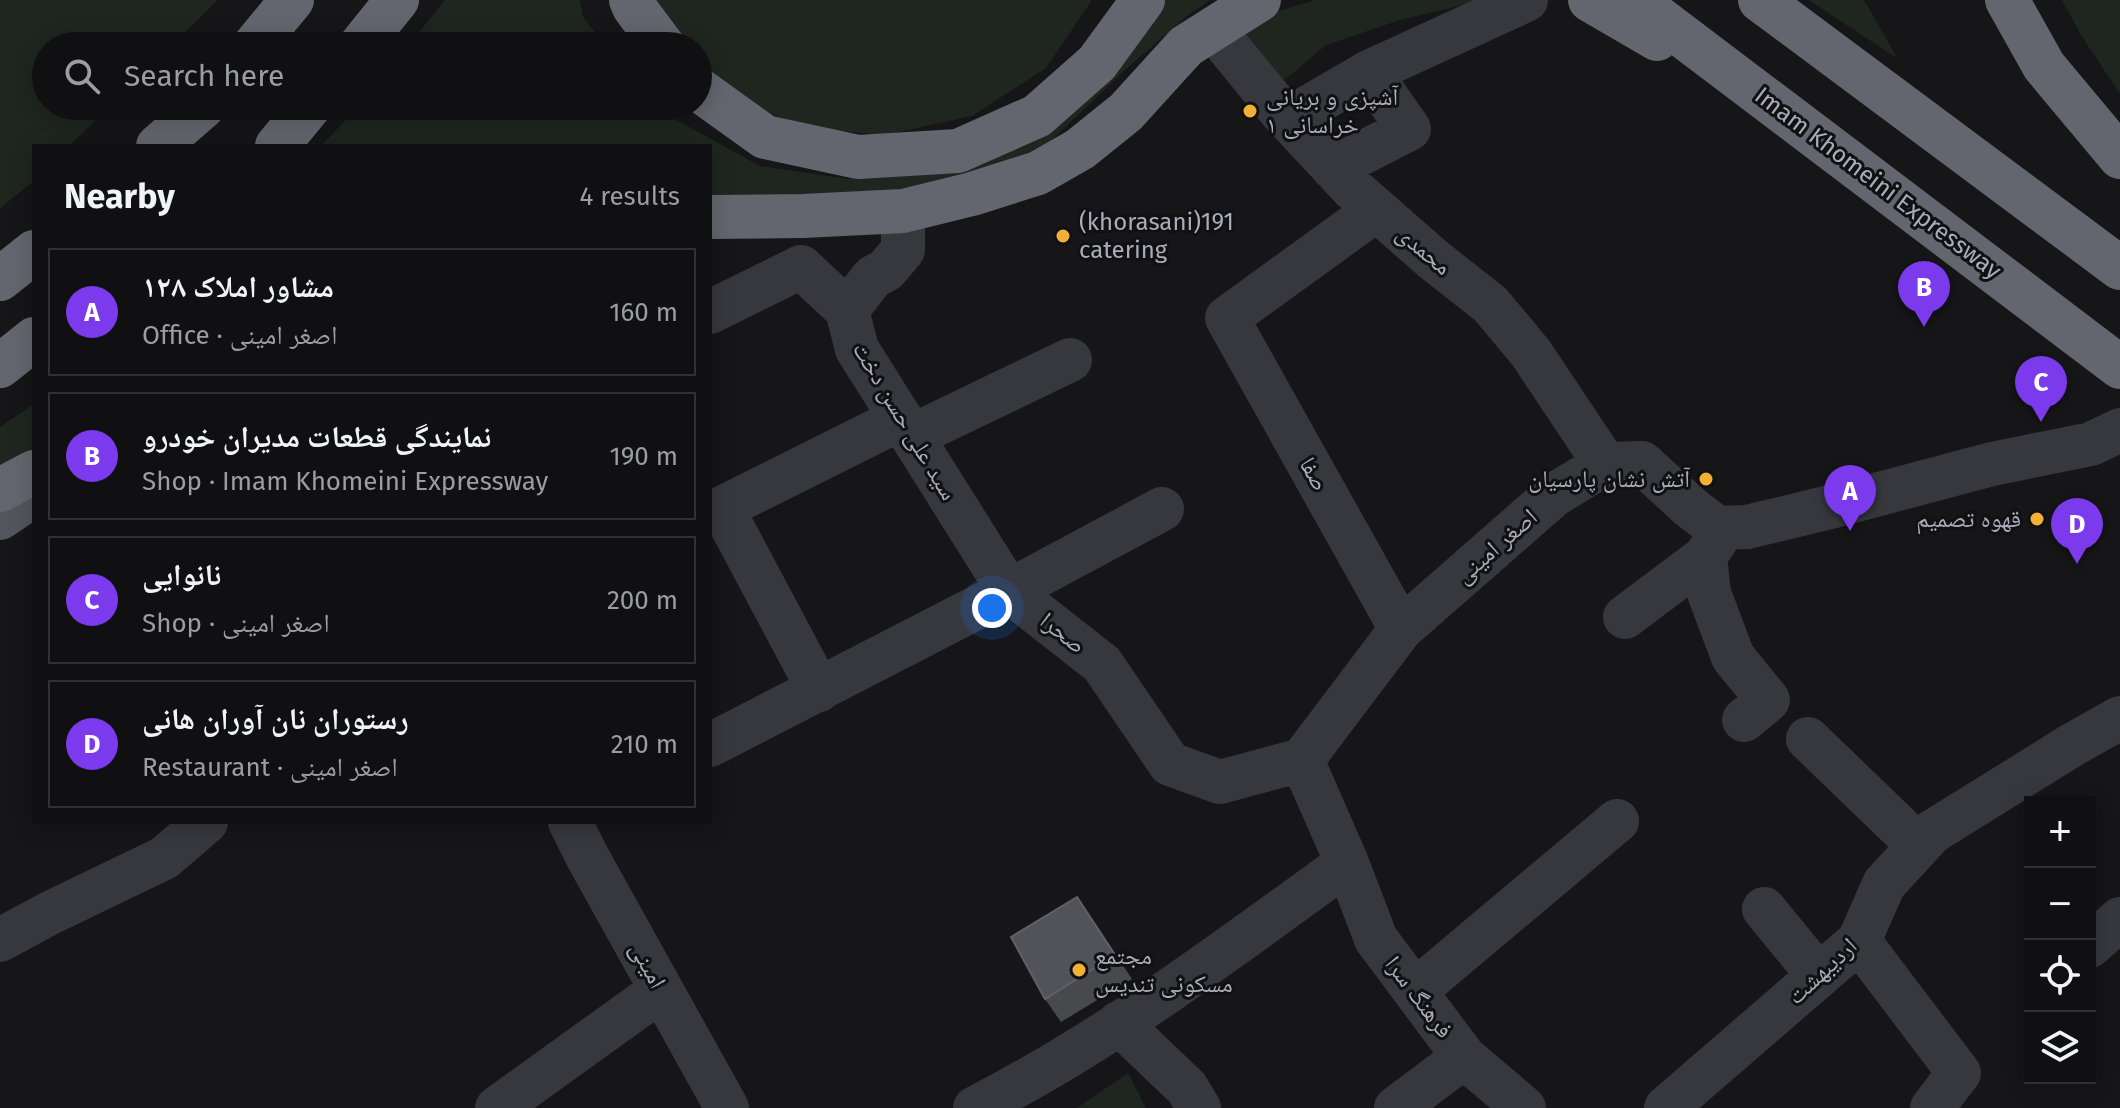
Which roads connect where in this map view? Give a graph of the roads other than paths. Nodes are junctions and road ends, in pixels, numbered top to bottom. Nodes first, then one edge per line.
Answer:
1 (292, 0) edge
2 (397, 0) edge
3 (631, 0) edge
4 (1143, 0) edge
5 (1259, 0) edge
6 (1526, 0) edge
7 (1590, 0) edge
8 (1635, 0) edge
9 (1760, 0) edge
10 (2007, 0) edge
11 (266, 32) edge
12 (371, 32) edge
13 (653, 32) edge
14 (1228, 47) dead end
15 (1369, 72) junction
16 (712, 99) edge
17 (1789, 115) junction
18 (1288, 119) junction
19 (188, 120) edge
20 (298, 120) edge
21 (160, 144) edge
22 (279, 144) edge
23 (2120, 157) edge
24 (1333, 168) junction
25 (1376, 210) junction
26 (903, 211) junction
27 (712, 217) edge
28 (32, 254) edge
29 (2120, 268) edge
30 (0, 279) edge
31 (847, 310) junction
32 (712, 311) edge
33 (32, 341) edge
34 (1070, 360) dead end
35 (0, 366) edge
36 (2120, 367) edge
37 (906, 428) junction
38 (2120, 430) edge
39 (1605, 464) junction
40 (32, 473) edge
41 (0, 490) edge
42 (32, 496) edge
43 (1162, 509) dead end
44 (716, 511) edge
45 (0, 518) edge
46 (1714, 542) junction
47 (1009, 591) junction
48 (1625, 617) dead end
49 (1401, 629) junction
50 (819, 690) junction
51 (1756, 710) dead end
52 (2120, 718) edge
53 (1808, 739) dead end
54 (712, 744) edge
55 (1302, 760) junction
56 (1617, 821) dead end
57 (204, 824) edge
58 (571, 824) edge
59 (1919, 846) junction
60 (1347, 863) junction
61 (1764, 909) dead end
62 (2120, 919) edge
63 (0, 940) edge
64 (1859, 941) junction
65 (2096, 941) edge
66 (1819, 976) junction
67 (661, 990) junction
68 (1415, 991) junction
69 (1119, 1023) junction
70 (1464, 1057) junction
71 (723, 1107) edge
72 (497, 1108) edge
73 (975, 1108) edge
74 (1199, 1108) edge
75 (1396, 1108) edge
76 (1524, 1108) edge
77 (1666, 1108) edge
78 (1932, 1108) edge

1 - 11 highway
2 - 12 highway
3 - 13 highway
4 - 16 highway
5 - 26 highway
6 - 15 street
7 - 17 highway
8 - 17 highway, Imam Khomeini Expressway
9 - 29 highway
10 - 23 highway
14 - 18 street, محمدی
15 - 18 street
15 - 24 street
17 - 36 highway, Imam Khomeini Expressway
18 - 24 street, محمدی
19 - 21 highway
20 - 22 highway
24 - 25 street, محمدی
25 - 39 street, محمدی
25 - 49 street, صفا
26 - 27 highway
26 - 31 street, سید علی حسن دخت
28 - 30 highway
31 - 32 street
31 - 37 street, سید علی حسن دخت
33 - 35 highway
34 - 37 street
37 - 44 street
37 - 47 street, سید علی حسن دخت
38 - 46 street
39 - 46 street
39 - 49 street, اصغر امینی
40 - 41 highway
42 - 45 main road
43 - 47 street
44 - 50 street
46 - 48 street
46 - 51 street
47 - 50 street
47 - 55 street, صحرا
49 - 55 street, اصغر امینی
50 - 54 street
52 - 59 street, اردیبهشت
53 - 59 street
55 - 60 street
56 - 68 street
57 - 63 street
58 - 67 street, امینی
59 - 64 street, اردیبهشت
60 - 68 street, فرهنگ سرا
60 - 69 street
61 - 66 street
62 - 65 street
64 - 66 street, اردیبهشت
64 - 78 street
66 - 77 street, اردیبهشت
67 - 71 street, امینی
67 - 72 street
68 - 70 street, فرهنگ سرا
69 - 73 street
69 - 74 street
70 - 75 street
70 - 76 street, فرهنگ سرا

